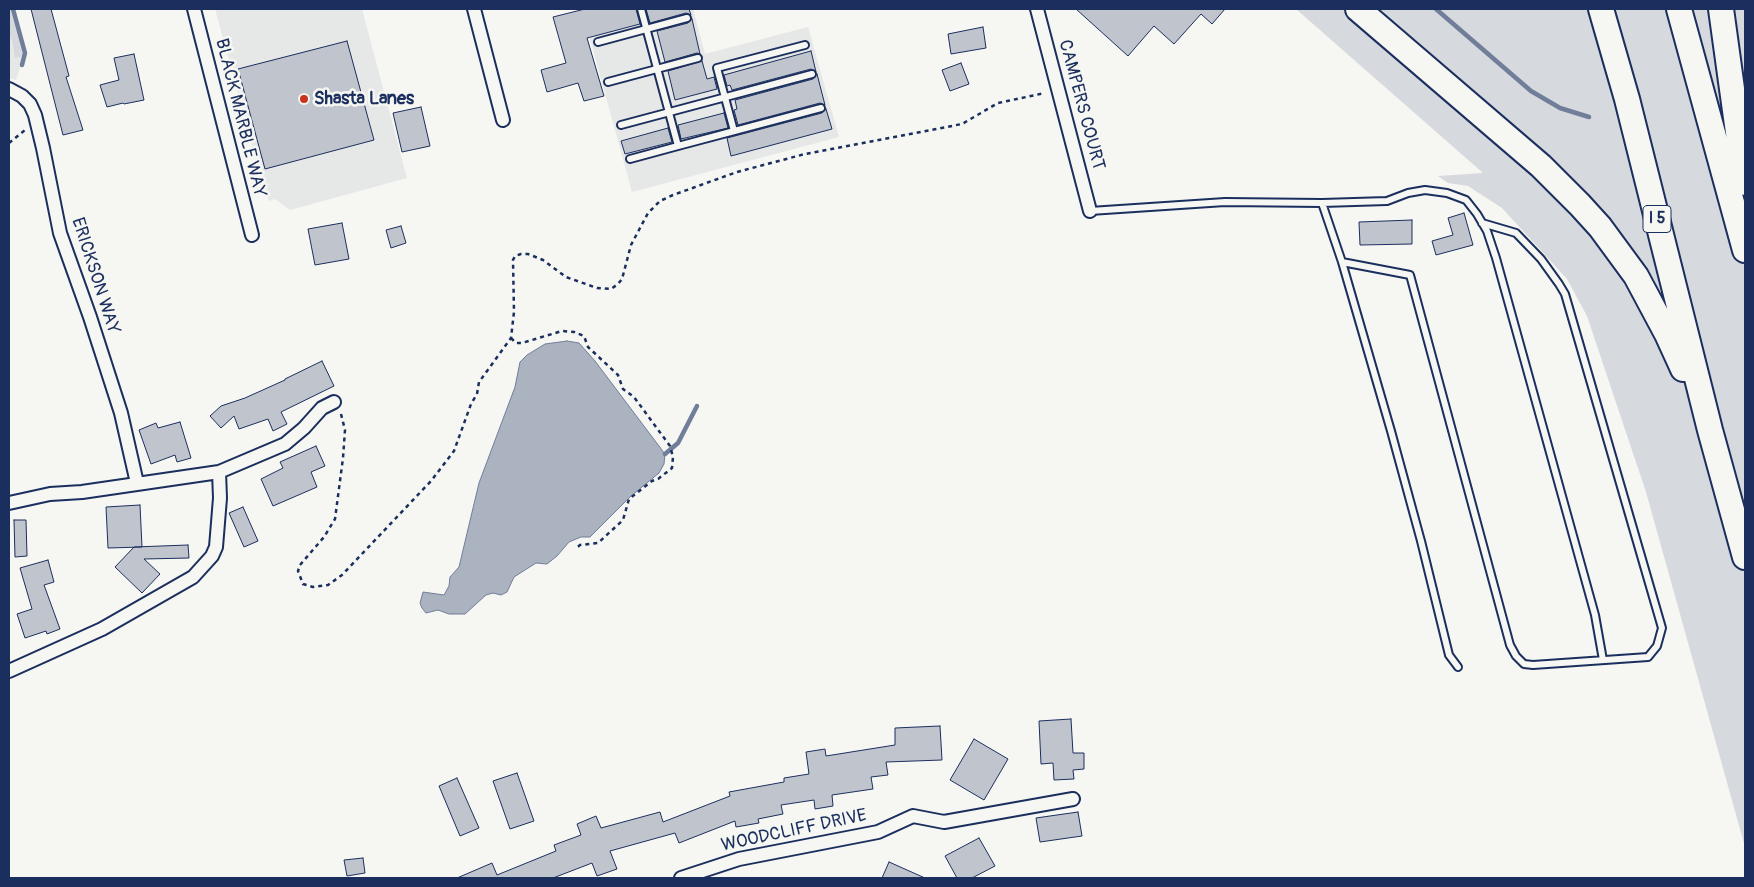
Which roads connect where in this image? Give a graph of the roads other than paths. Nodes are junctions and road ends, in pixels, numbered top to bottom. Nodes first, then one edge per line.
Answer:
1 (194, 9) edge
2 (474, 9) edge
3 (641, 9) edge
4 (1037, 9) edge
5 (1358, 9) edge
6 (1601, 9) edge
7 (1679, 9) edge
8 (1721, 9) edge
9 (687, 18) dead end
10 (646, 29) junction
11 (598, 42) dead end
12 (805, 45) dead end
13 (698, 58) dead end
14 (657, 69) junction
15 (812, 74) dead end
16 (608, 82) dead end
17 (9, 89) edge
18 (725, 97) junction
19 (821, 108) dead end
20 (669, 112) junction
21 (503, 120) dead end
22 (621, 126) dead end
23 (734, 131) junction
24 (678, 146) junction
25 (630, 159) dead end
26 (1745, 183) edge
27 (1322, 203) junction
28 (1090, 211) joint
29 (1482, 223) junction
30 (252, 235) dead end
31 (1745, 250) edge
32 (1342, 262) junction
33 (334, 402) road end
34 (1710, 430) junction
35 (219, 472) junction
36 (137, 484) junction
37 (9, 503) edge
38 (1745, 557) edge
39 (1603, 660) junction
40 (1458, 667) dead end
41 (9, 671) edge
42 (1073, 800) dead end
43 (681, 878) edge

1 - 30 street, BLACK MARBLE WAY
2 - 21 street
3 - 10 lane
4 - 28 street, CAMPERS COURT
5 - 34 highway
6 - 34 highway, I 5
7 - 31 highway
8 - 26 highway
9 - 10 lane
10 - 11 lane
10 - 14 lane
12 - 18 lane
13 - 14 lane
14 - 16 lane
14 - 20 lane
15 - 18 lane
17 - 36 street, ERICKSON WAY
18 - 20 lane
18 - 23 lane
19 - 23 lane
20 - 22 lane
20 - 24 lane
23 - 24 lane
24 - 25 lane
27 - 28 lane
27 - 29 lane
27 - 32 lane
29 - 39 lane
29 - 39 lane
32 - 39 lane
32 - 40 lane
33 - 35 street
34 - 38 highway, I 5
35 - 36 street
35 - 41 street
36 - 37 street
42 - 43 street, WOODCLIFF DRIVE

